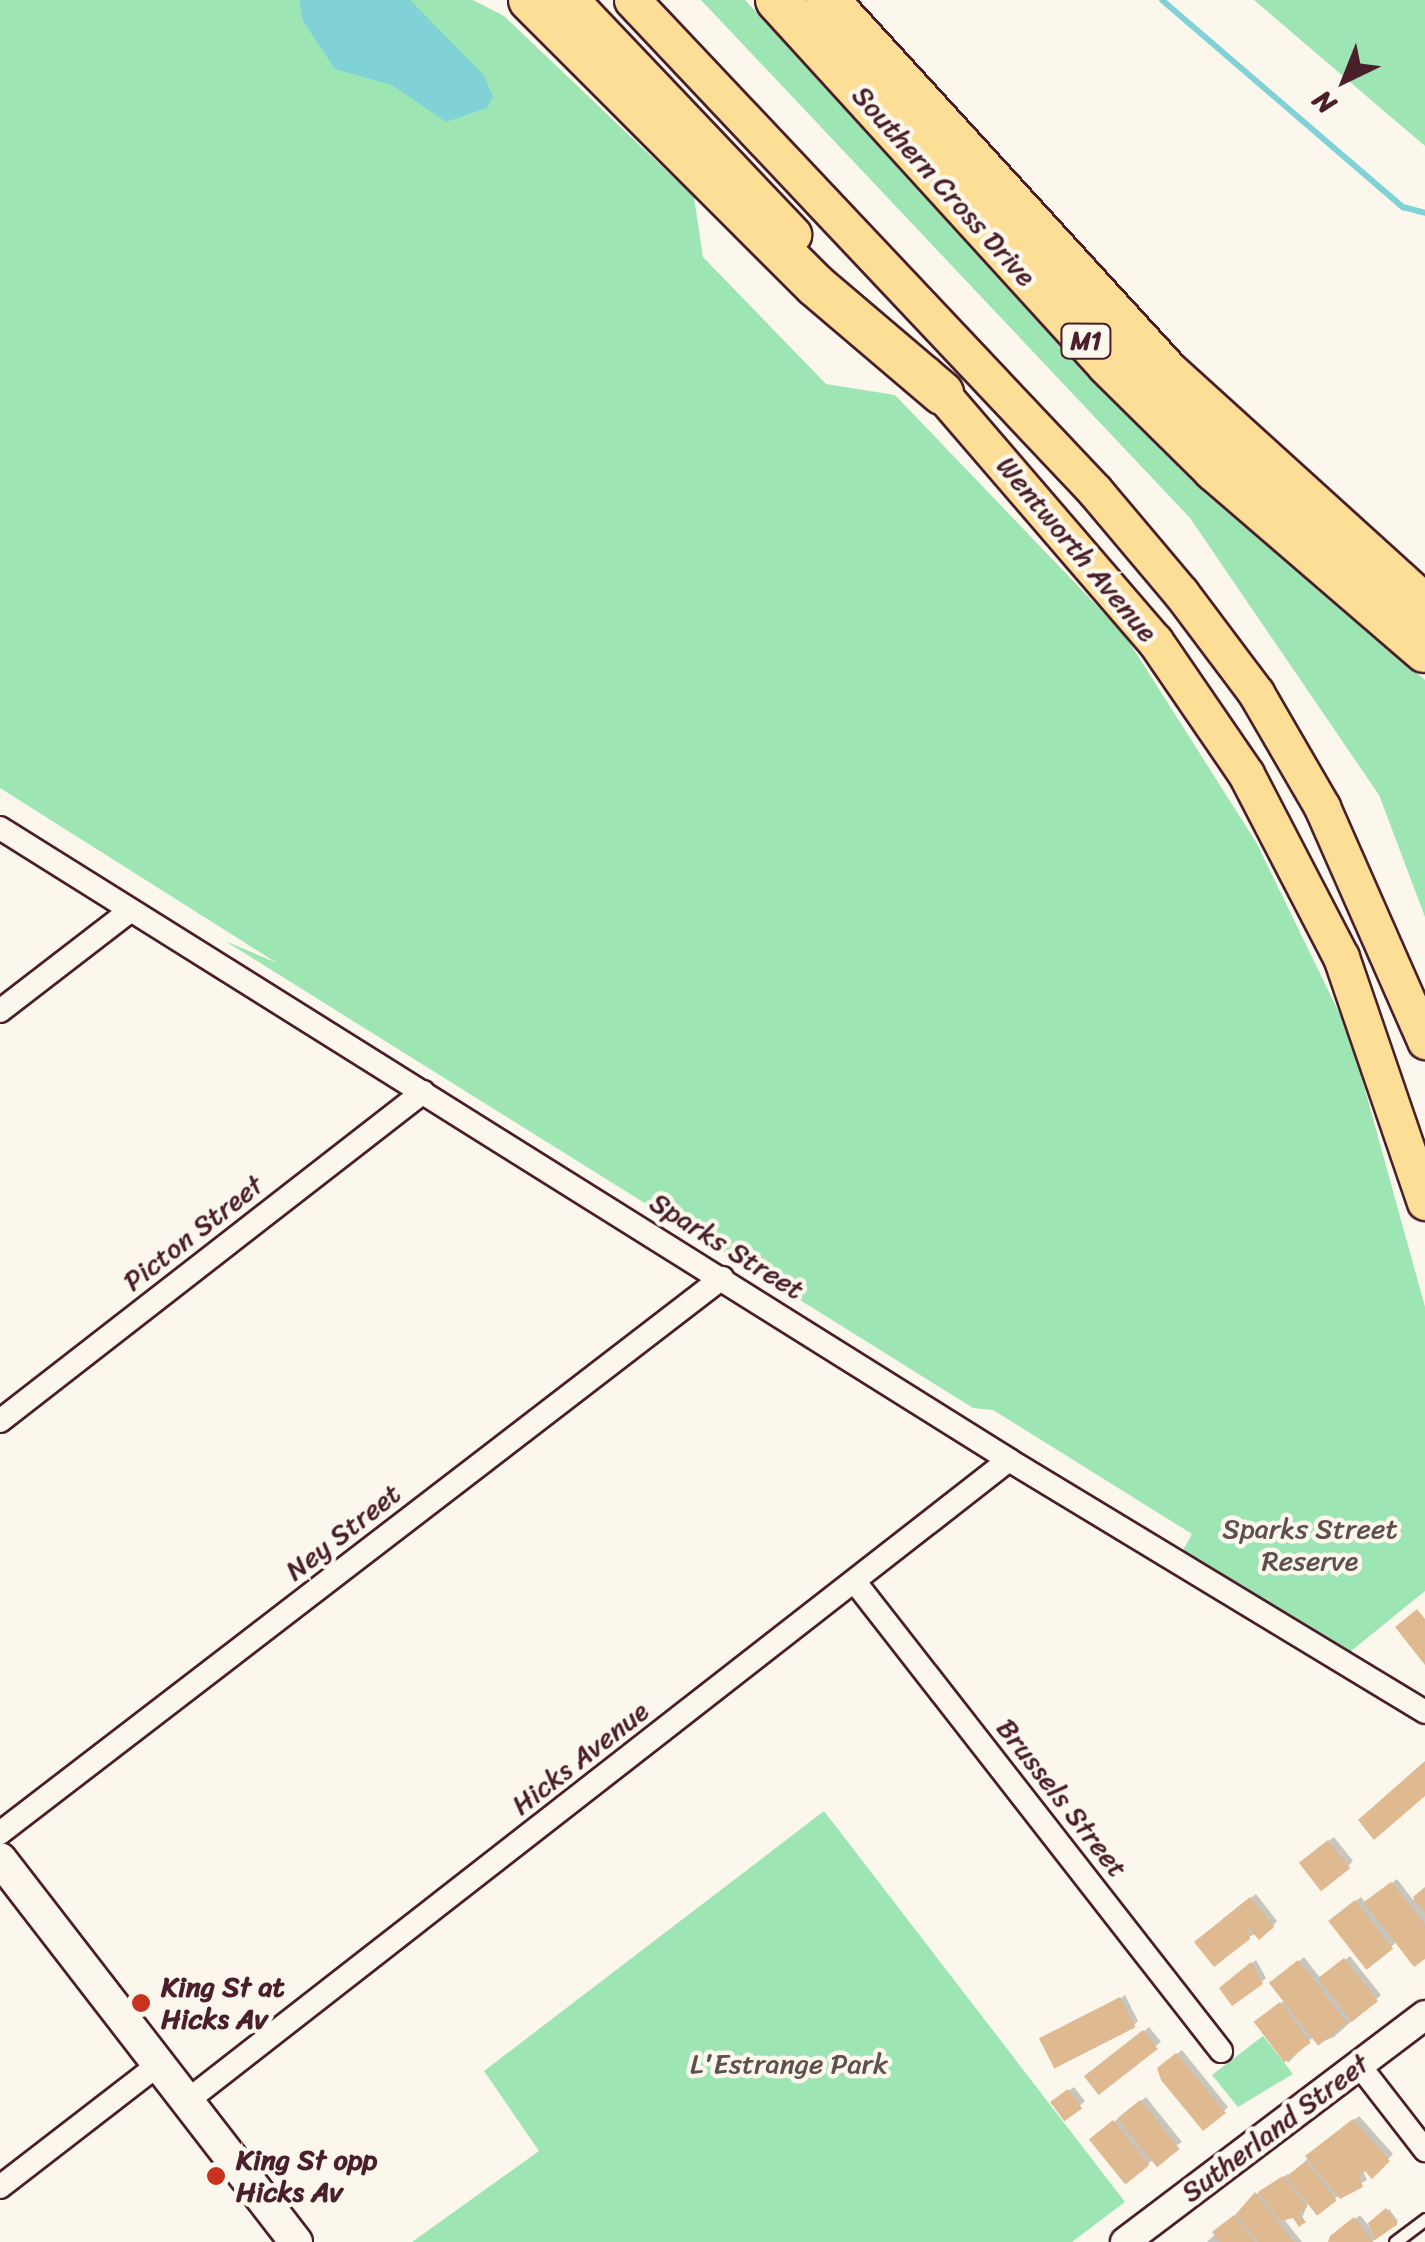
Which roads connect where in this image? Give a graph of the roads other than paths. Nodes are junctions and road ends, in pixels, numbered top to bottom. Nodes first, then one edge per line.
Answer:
1 (530, 0) edge
2 (571, 0) edge
3 (632, 0) edge
4 (777, 0) edge
5 (827, 0) edge
6 (942, 392) junction
7 (1425, 606) edge
8 (1425, 651) edge
9 (0, 828) edge
10 (131, 910) junction
11 (0, 1011) edge
12 (1425, 1041) edge
13 (422, 1092) junction
14 (1424, 1194) edge
15 (722, 1278) junction
16 (0, 1421) edge
17 (1009, 1460) junction
18 (855, 1582) junction
19 (1425, 1712) edge
20 (0, 1833) edge
21 (0, 1859) edge
22 (1425, 2015) edge
23 (1221, 2051) dead end
24 (158, 2064) junction
25 (1359, 2065) junction
26 (187, 2102) junction
27 (1425, 2150) edge
28 (0, 2187) edge
29 (1425, 2220) edge
30 (296, 2242) edge
31 (1125, 2242) edge
32 (1396, 2242) edge

1 - 6 highway
2 - 6 main road, Wentworth Avenue
3 - 12 main road, Wentworth Avenue
4 - 8 highway, Southern Cross Drive / M1
5 - 7 highway, Southern Cross Drive / M1
6 - 14 main road, Wentworth Avenue
9 - 10 street, Sparks Street
10 - 11 street
10 - 13 street, Sparks Street
13 - 15 street, Sparks Street
13 - 16 street, Picton Street
15 - 17 street, Sparks Street
15 - 20 street, Ney Street
17 - 18 street, Hicks Avenue
17 - 19 street, Sparks Street
18 - 23 street, Brussels Street
18 - 26 street, Hicks Avenue
21 - 24 main road
22 - 25 street, Sutherland Street
24 - 26 main road
24 - 28 street
25 - 27 street
25 - 31 street, Sutherland Street
26 - 30 main road
29 - 32 lane

